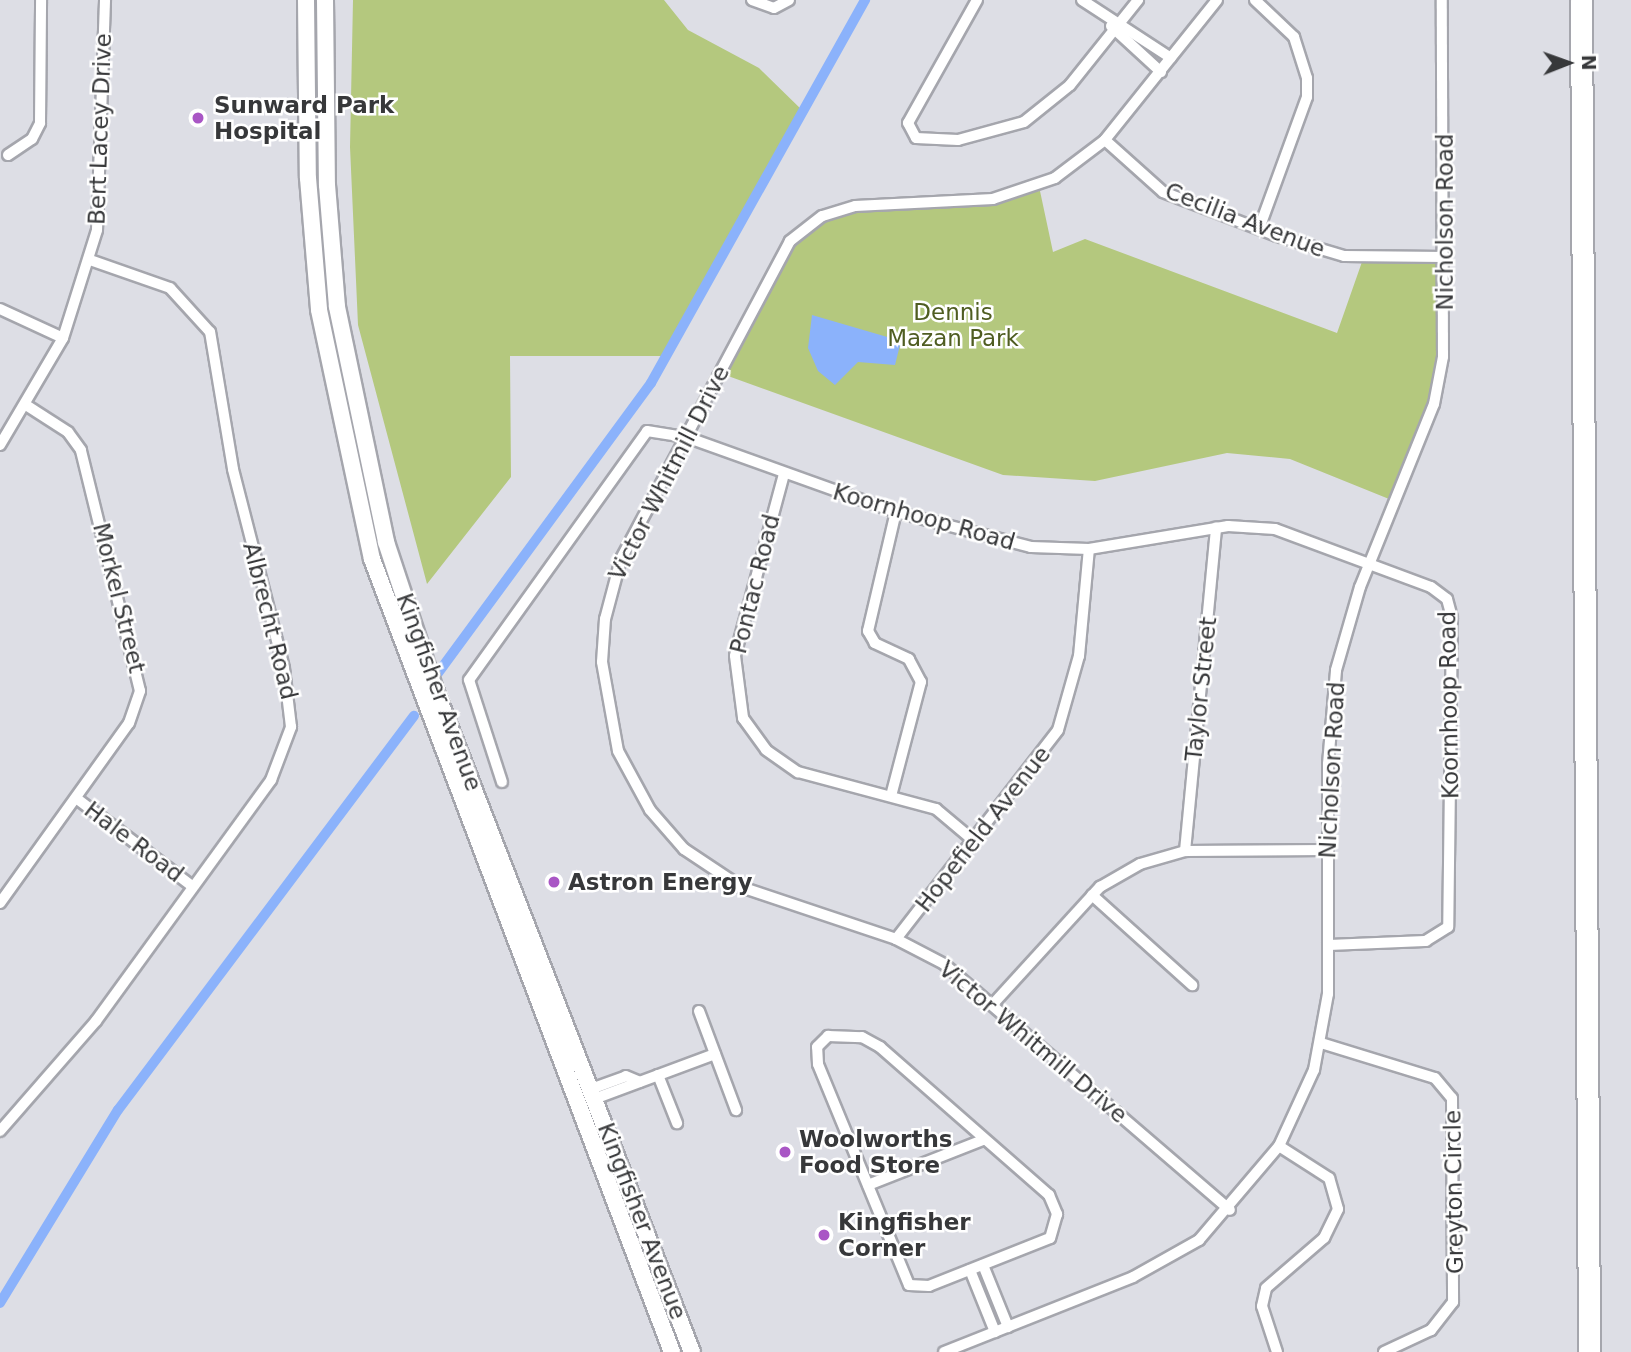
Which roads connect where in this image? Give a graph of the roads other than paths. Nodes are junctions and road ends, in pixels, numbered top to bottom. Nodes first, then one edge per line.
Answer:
1 (41, 0) edge
2 (105, 0) edge
3 (306, 0) edge
4 (325, 0) edge
5 (752, 0) edge
6 (789, 0) edge
7 (977, 0) edge
8 (1082, 0) edge
9 (1138, 0) edge
10 (1217, 0) edge
11 (1255, 0) edge
12 (1442, 0) edge
13 (1581, 0) edge
14 (1115, 20) junction
15 (1112, 32) junction
16 (1171, 58) junction
17 (1161, 72) junction
18 (1105, 140) junction
19 (8, 155) dead end
20 (1259, 229) junction
21 (1445, 257) junction
22 (90, 260) junction
23 (0, 309) edge
24 (63, 338) junction
25 (26, 405) junction
26 (686, 437) junction
27 (0, 445) edge
28 (784, 474) junction
29 (896, 512) junction
30 (1216, 527) junction
31 (1089, 549) junction
32 (1371, 562) junction
33 (502, 782) dead end
34 (891, 796) junction
35 (76, 798) junction
36 (973, 840) junction
37 (1327, 849) junction
38 (1185, 851) junction
39 (192, 886) junction
40 (1092, 895) junction
41 (0, 902) edge
42 (896, 939) junction
43 (1328, 945) junction
44 (1192, 985) dead end
45 (993, 1004) junction
46 (699, 1011) dead end
47 (1321, 1043) junction
48 (715, 1054) junction
49 (658, 1075) junction
50 (593, 1094) junction
51 (736, 1110) dead end
52 (677, 1123) dead end
53 (0, 1131) edge
54 (983, 1140) junction
55 (1279, 1146) junction
56 (867, 1185) junction
57 (1230, 1210) junction
58 (983, 1265) junction
59 (970, 1270) junction
60 (1007, 1327) junction
61 (995, 1332) junction
62 (672, 1352) edge
63 (692, 1352) edge
64 (944, 1352) edge
65 (1277, 1352) edge
66 (1384, 1352) edge
67 (1589, 1352) edge

1 - 19 street
2 - 22 street, Bert Lacey Drive
3 - 62 street, Kingfisher Avenue
4 - 50 street, Kingfisher Avenue
5 - 6 street
7 - 15 street
8 - 14 street
9 - 14 street
10 - 16 street, Victor Whitmill Drive
11 - 20 street
12 - 21 street, Nicholson Road
13 - 67 highway
14 - 15 street
14 - 16 street
15 - 17 street
16 - 17 street, Victor Whitmill Drive
17 - 18 street, Victor Whitmill Drive
18 - 20 street, Cecilia Avenue
18 - 26 street, Victor Whitmill Drive
20 - 21 street, Cecilia Avenue
21 - 32 street, Nicholson Road
22 - 24 street, Bert Lacey Drive
22 - 39 street, Albrecht Road
23 - 24 street
24 - 25 street, Bert Lacey Drive
25 - 27 street, Bert Lacey Drive
25 - 35 street, Morkel Street
26 - 28 street, Koornhoop Road
26 - 33 street, Koornhoop Road
26 - 42 street, Victor Whitmill Drive
28 - 29 street, Koornhoop Road
28 - 34 street, Pontac Road
29 - 31 street, Koornhoop Road
29 - 34 street
30 - 31 street, Koornhoop Road
30 - 32 street, Koornhoop Road
30 - 38 street, Taylor Street
31 - 36 street, Hopefield Avenue
32 - 37 street, Nicholson Road
32 - 43 street, Koornhoop Road
34 - 36 street, Pontac Road
35 - 39 street, Hale Road
35 - 41 street, Morkel Street
36 - 42 street, Hopefield Avenue
37 - 38 street
37 - 43 street, Nicholson Road
38 - 40 street
39 - 53 street, Albrecht Road
40 - 44 street
40 - 45 street
42 - 45 street, Victor Whitmill Drive
43 - 47 street, Nicholson Road
45 - 57 street, Victor Whitmill Drive
46 - 48 street
47 - 55 street, Nicholson Road
47 - 66 street, Greyton Circle
48 - 49 street
48 - 51 street
49 - 50 street
49 - 52 street
50 - 63 street, Kingfisher Avenue
54 - 56 street
54 - 56 street
54 - 58 street
55 - 57 street, Nicholson Road
55 - 65 street
56 - 59 street
57 - 60 street, Nicholson Road
58 - 59 street
58 - 60 street
59 - 61 street
60 - 61 street, Nicholson Road
61 - 64 street, Nicholson Road

